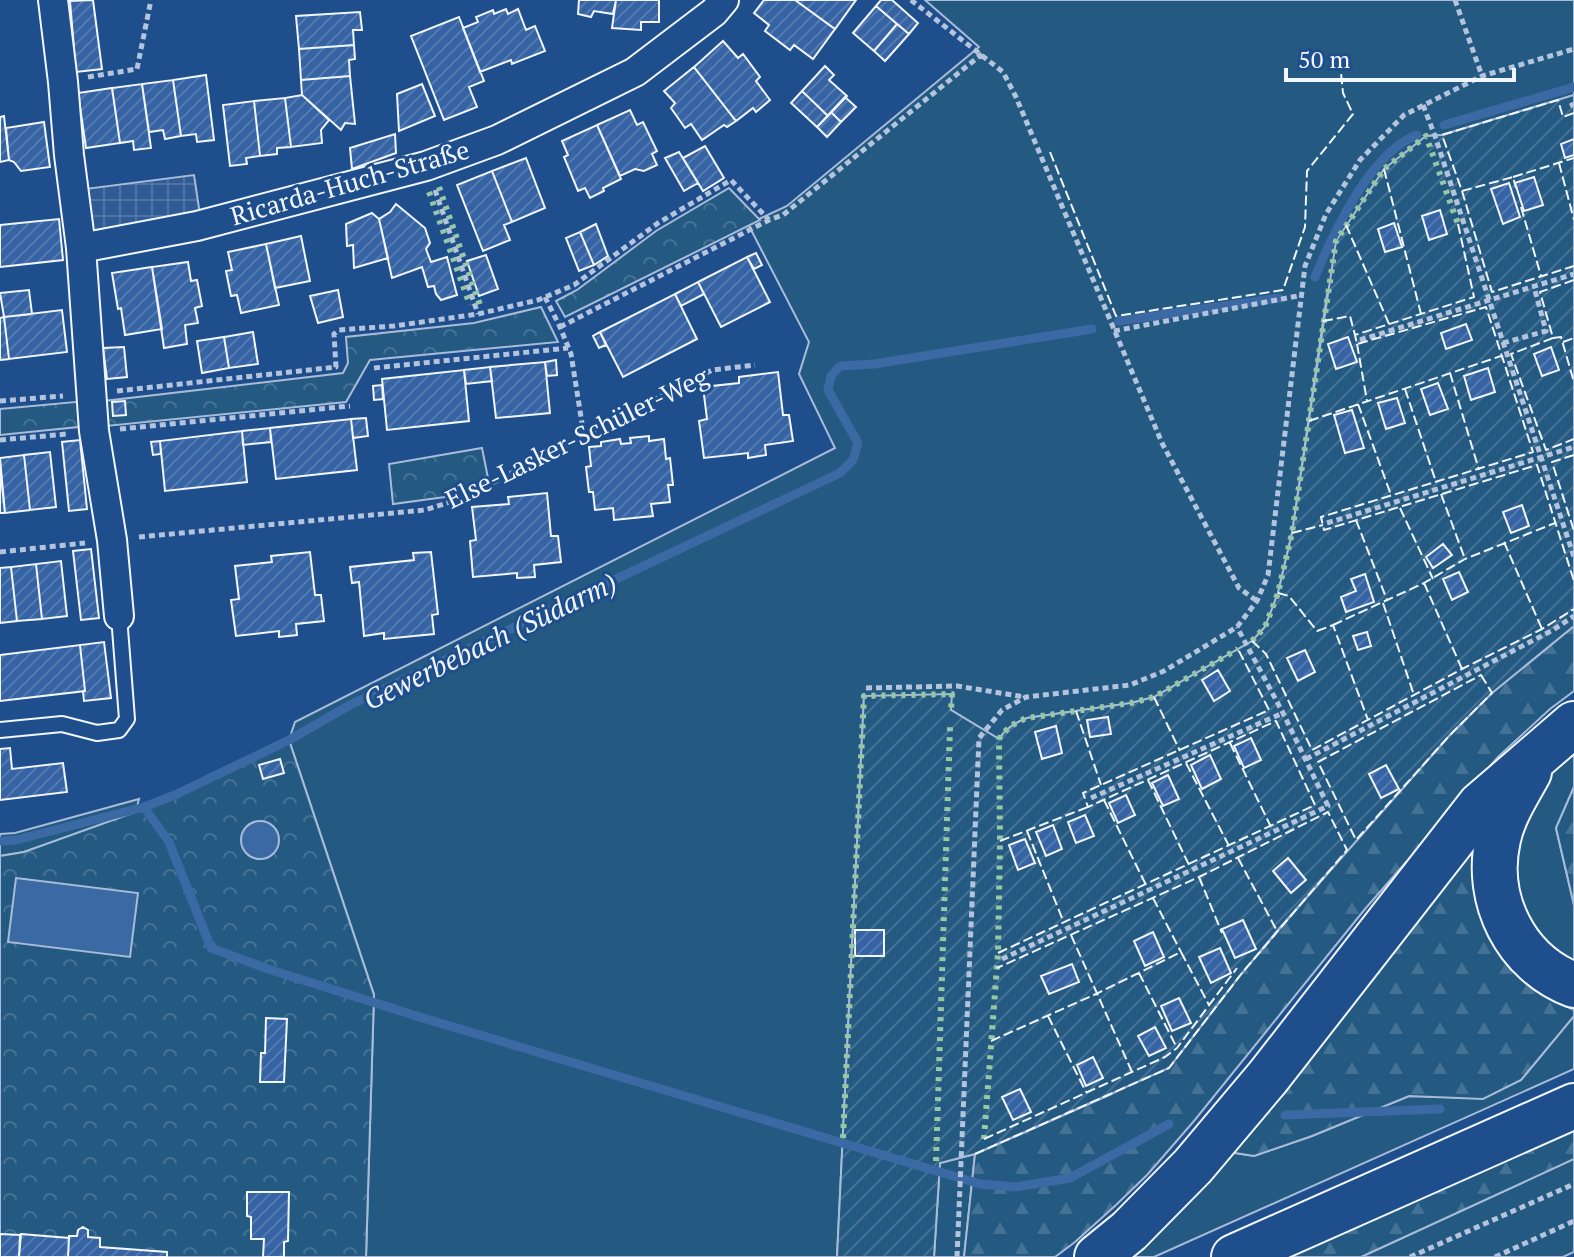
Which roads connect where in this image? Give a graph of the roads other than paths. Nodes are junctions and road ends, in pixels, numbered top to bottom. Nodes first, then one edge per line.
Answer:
1 (53, 0) edge
2 (724, 0) edge
3 (81, 248) junction
4 (119, 616) joint
5 (1574, 724) edge
6 (0, 730) edge
7 (1541, 753) junction
8 (1574, 985) edge
9 (1574, 1106) edge
10 (1097, 1257) edge
11 (1234, 1257) edge

1 - 3 street
2 - 3 street, Ricarda-Huch-Straße
3 - 4 street
4 - 6 lane
5 - 7 highway
7 - 8 highway
7 - 10 highway
9 - 11 highway

